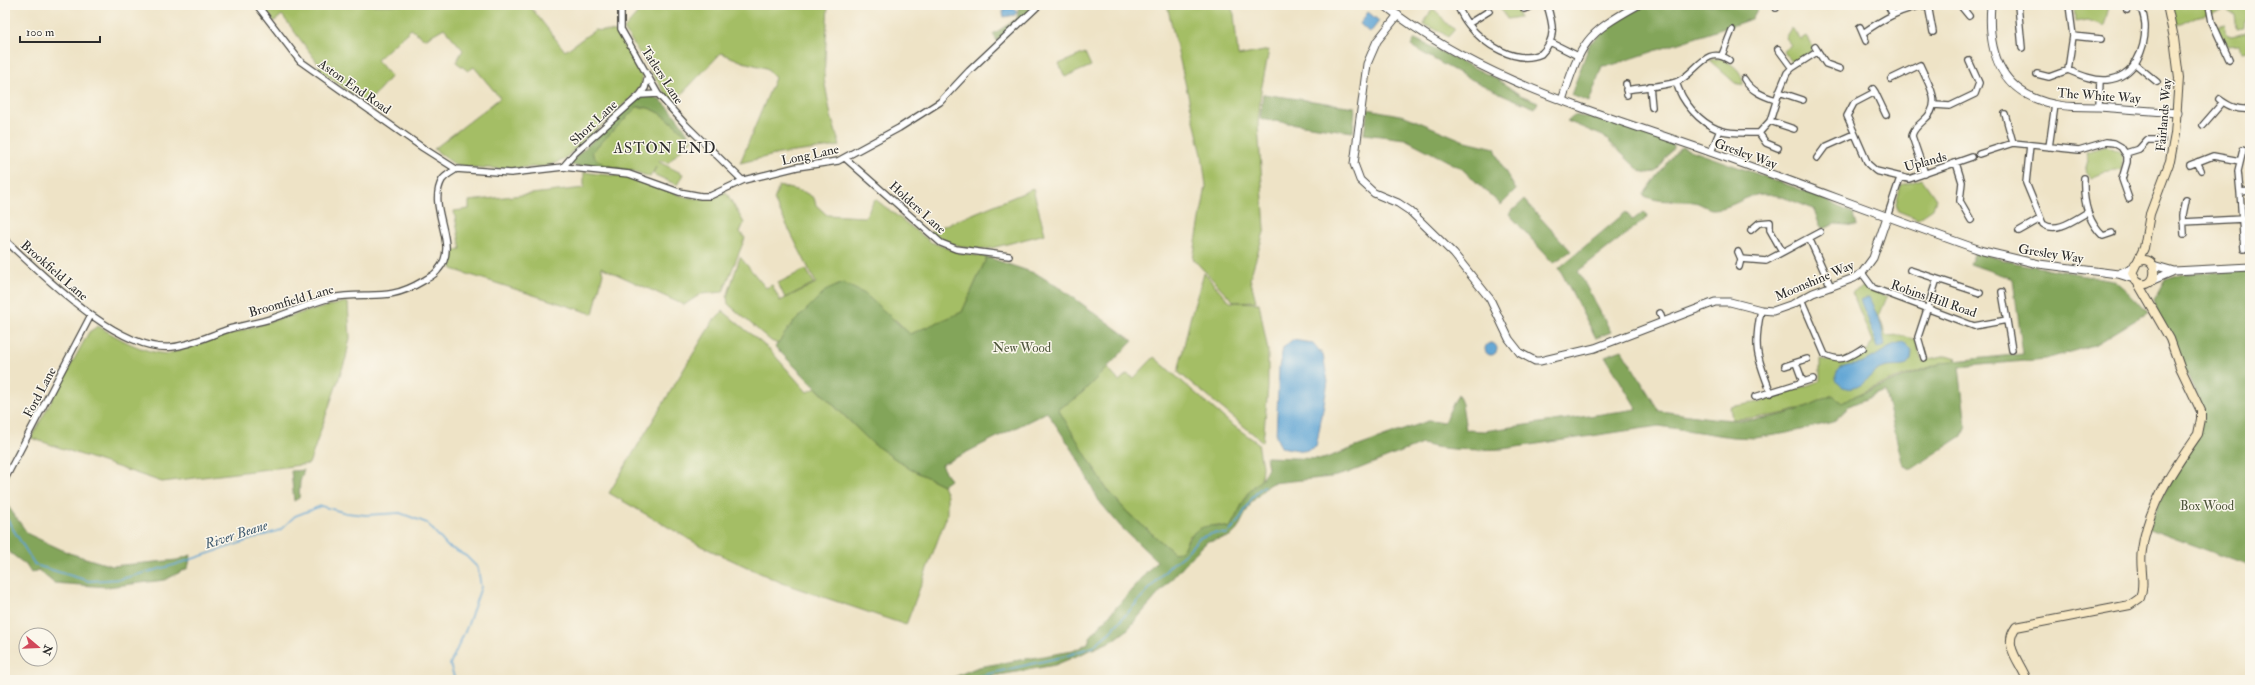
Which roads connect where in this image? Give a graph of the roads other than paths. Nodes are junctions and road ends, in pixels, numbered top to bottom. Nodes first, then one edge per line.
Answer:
1 (257, 5) edge
2 (621, 5) edge
3 (1039, 5) edge
4 (1384, 5) edge
5 (1457, 5) edge
6 (1535, 5) edge
7 (1547, 5) edge
8 (1638, 5) edge
9 (1888, 5) edge
10 (1927, 5) edge
11 (1990, 5) edge
12 (2018, 5) edge
13 (2069, 5) edge
14 (2137, 5) edge
15 (2167, 5) edge
16 (2209, 5) edge
17 (1524, 9) dead end
18 (1961, 9) edge
19 (1489, 11) dead end
20 (1893, 15) junction
21 (1398, 16) junction
22 (1969, 16) dead end
23 (1468, 24) junction
24 (1860, 27) dead end
25 (1934, 28) dead end
26 (1732, 30) dead end
27 (1863, 33) junction
28 (2073, 36) junction
29 (2101, 39) dead end
30 (1866, 41) dead end
31 (1550, 42) junction
32 (2022, 48) dead end
33 (1778, 49) dead end
34 (1722, 55) junction
35 (1578, 56) junction
36 (2229, 59) dead end
37 (1729, 60) dead end
38 (1969, 61) dead end
39 (2134, 63) junction
40 (1792, 68) junction
41 (1840, 69) dead end
42 (2068, 70) junction
43 (2037, 74) dead end
44 (648, 76) junction
45 (1744, 78) dead end
46 (1891, 79) dead end
47 (2100, 80) junction
48 (1676, 82) junction
49 (2157, 82) dead end
50 (1650, 86) junction
51 (1626, 89) dead end
52 (1779, 92) junction
53 (658, 94) junction
54 (640, 95) junction
55 (1562, 100) junction
56 (1776, 100) junction
57 (1803, 100) dead end
58 (1934, 105) junction
59 (2055, 105) junction
60 (1653, 106) dead end
61 (2099, 107) junction
62 (2250, 109) edge
63 (2178, 113) junction
64 (2005, 114) dead end
65 (1886, 115) dead end
66 (1770, 121) junction
67 (2203, 125) dead end
68 (1794, 129) dead end
69 (1720, 130) junction
70 (1759, 133) junction
71 (1854, 134) junction
72 (2162, 140) dead end
73 (2013, 143) junction
74 (2030, 145) junction
75 (2049, 147) junction
76 (1778, 148) dead end
77 (2243, 150) dead end
78 (1710, 152) junction
79 (2126, 153) junction
80 (1979, 154) dead end
81 (1972, 157) dead end
82 (845, 158) junction
83 (1817, 158) dead end
84 (2240, 161) junction
85 (2197, 162) junction
86 (1956, 164) junction
87 (2190, 165) dead end
88 (456, 168) junction
89 (563, 168) junction
90 (2202, 170) dead end
91 (1925, 174) junction
92 (1900, 178) junction
93 (2084, 178) dead end
94 (742, 180) junction
95 (2250, 191) edge
96 (2240, 192) junction
97 (2130, 199) dead end
98 (2186, 200) dead end
99 (2088, 212) junction
100 (1887, 217) junction
101 (2040, 219) junction
102 (2243, 219) junction
103 (1970, 220) dead end
104 (2183, 222) junction
105 (1751, 230) dead end
106 (2018, 230) dead end
107 (1820, 232) dead end
108 (2112, 233) dead end
109 (2184, 234) dead end
110 (1809, 238) junction
111 (2244, 239) junction
112 (2250, 239) edge
113 (5, 240) edge
114 (2144, 248) junction
115 (2244, 249) dead end
116 (1782, 251) junction
117 (1738, 252) dead end
118 (1009, 256) dead end
119 (1741, 259) junction
120 (2152, 264) junction
121 (2134, 266) junction
122 (1739, 267) dead end
123 (2250, 267) edge
124 (1910, 270) dead end
125 (2174, 271) junction
126 (1862, 273) junction
127 (2118, 274) junction
128 (1937, 279) junction
129 (2135, 280) junction
130 (2152, 281) junction
131 (1831, 287) junction
132 (2002, 292) dead end
133 (1980, 293) dead end
134 (2148, 298) junction
135 (1801, 299) junction
136 (1926, 309) junction
137 (1761, 310) junction
138 (1660, 313) dead end
139 (91, 315) junction
140 (2007, 320) junction
141 (1663, 322) junction
142 (1863, 348) dead end
143 (2012, 350) dead end
144 (1924, 358) dead end
145 (1807, 359) dead end
146 (1796, 363) junction
147 (1785, 366) dead end
148 (1812, 379) dead end
149 (1803, 382) junction
150 (1771, 393) junction
151 (1755, 397) dead end
152 (5, 479) edge
153 (2027, 680) edge

1 - 88 street, Aston End Road
2 - 44 street, Tatlers Lane
3 - 82 street, Long Lane
4 - 21 street, Gresley Way
5 - 23 street
6 - 17 street
7 - 31 street
8 - 35 street
9 - 20 street
10 - 20 street
10 - 25 street
11 - 59 street, The White Way
12 - 32 street
13 - 28 street
14 - 39 street
15 - 63 main road, Fairlands Way
16 - 36 street
18 - 22 street
19 - 23 street
20 - 27 street
21 - 55 street, Gresley Way
21 - 141 street
23 - 31 street
24 - 27 street
26 - 34 street
27 - 30 street
28 - 29 street
28 - 42 street
31 - 35 street
33 - 40 street
34 - 37 street
34 - 48 street
35 - 55 street
38 - 58 street
39 - 47 street
39 - 49 street
40 - 41 street
40 - 52 street
42 - 43 street
42 - 47 street
44 - 53 street, Tatlers Lane
44 - 54 street, Short Lane
45 - 56 street
46 - 58 street
47 - 61 street
48 - 50 street
48 - 69 street
50 - 51 street
50 - 60 street
52 - 56 street
52 - 57 street
53 - 54 street
53 - 94 street, Tatlers Lane
54 - 89 street, Short Lane
55 - 78 street, Gresley Way
56 - 66 street
58 - 91 street
59 - 61 street, The White Way
59 - 75 street
61 - 63 street, The White Way
62 - 67 street
63 - 114 main road, Fairlands Way
64 - 73 street
65 - 71 street, Uplands
66 - 68 street
66 - 70 street
69 - 70 street
69 - 78 street
70 - 76 street
71 - 83 street
71 - 92 street, Uplands
72 - 79 street
73 - 74 street
73 - 80 street
74 - 75 street
74 - 101 street
75 - 79 street
77 - 84 street
78 - 100 street, Gresley Way
79 - 97 street
81 - 86 street, Uplands
82 - 94 street, Long Lane
82 - 118 street, Holders Lane
84 - 85 street
84 - 96 street
85 - 87 street
85 - 90 street
86 - 91 street, Uplands
86 - 103 street, Uplands
88 - 89 street, Long Lane
88 - 139 street, Broomfield Lane
89 - 94 street, Long Lane
91 - 92 street, Uplands
92 - 100 street, Uplands
93 - 99 street
95 - 96 street
96 - 102 street
98 - 104 street
99 - 101 street
99 - 108 street
100 - 126 street, Moonshine Way
100 - 127 street, Gresley Way
101 - 106 street
102 - 104 street
102 - 111 street
104 - 109 street
105 - 116 street
107 - 110 street
110 - 116 street
110 - 131 street
111 - 112 street
111 - 115 street
113 - 139 street, Brookfield Lane
114 - 120 main road
114 - 121 main road, Fairlands Way
116 - 119 street
117 - 119 street
119 - 122 street
120 - 121 main road
120 - 125 street
120 - 130 main road
121 - 127 street
121 - 129 main road
123 - 125 street
124 - 128 street
125 - 130 street
126 - 131 street, Moonshine Way
126 - 136 street, Robins Hill Road
127 - 129 street, Gresley Way
128 - 133 street
128 - 136 street
129 - 130 main road
129 - 134 main road
130 - 134 main road
131 - 135 street, Moonshine Way
132 - 140 street
134 - 153 main road
135 - 137 street, Moonshine Way
135 - 142 street
136 - 140 street, Robins Hill Road
136 - 144 street
137 - 141 street, Moonshine Way
137 - 150 street
138 - 141 street
139 - 152 street, Ford Lane
140 - 143 street
145 - 146 street
146 - 147 street
146 - 149 street
148 - 149 street
149 - 150 street
150 - 151 street

